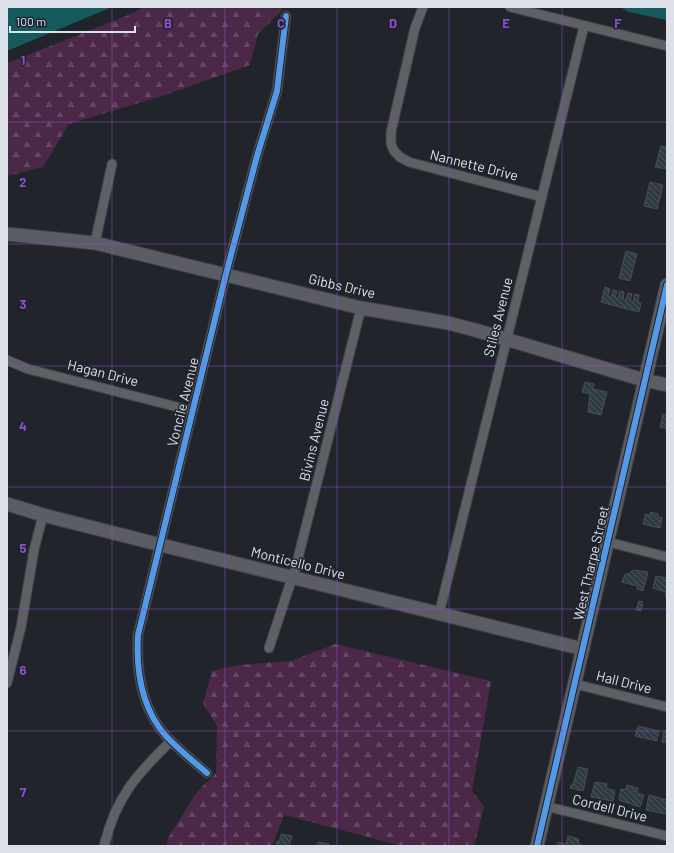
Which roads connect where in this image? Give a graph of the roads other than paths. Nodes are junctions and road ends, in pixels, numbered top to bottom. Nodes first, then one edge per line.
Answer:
1 (423, 7) edge
2 (510, 7) edge
3 (286, 16) dead end
4 (584, 26) junction
5 (667, 46) edge
6 (112, 164) dead end
7 (542, 196) junction
8 (7, 234) edge
9 (95, 243) junction
10 (226, 274) junction
11 (667, 285) edge
12 (361, 308) junction
13 (507, 340) junction
14 (7, 360) edge
15 (644, 380) junction
16 (667, 384) edge
17 (193, 411) junction
18 (7, 504) edge
19 (43, 515) junction
20 (608, 542) junction
21 (161, 545) junction
22 (667, 557) edge
23 (293, 578) junction
24 (439, 614) junction
25 (269, 648) dead end
26 (583, 649) junction
27 (7, 683) edge
28 (575, 684) junction
29 (667, 707) edge
30 (171, 741) junction
31 (207, 773) dead end
32 (546, 806) junction
33 (667, 836) edge
34 (104, 846) edge
35 (537, 846) edge

1 - 7 street, Nannette Drive
2 - 4 street
3 - 10 street, Voncile Avenue
4 - 5 street
4 - 7 street, Stiles Avenue
6 - 9 street
7 - 13 street, Stiles Avenue
8 - 9 street, Gibbs Drive
9 - 10 street, Gibbs Drive
10 - 12 street, Gibbs Drive
10 - 17 street, Voncile Avenue
11 - 15 street, West Tharpe Street
12 - 13 street, Gibbs Drive
12 - 23 street, Bivins Avenue
13 - 15 street, Gibbs Drive
13 - 24 street, Stiles Avenue
14 - 17 street, Hagan Drive
15 - 16 street, Gibbs Drive
15 - 20 street, West Tharpe Street
17 - 21 street, Voncile Avenue
18 - 19 street, Monticello Drive
19 - 21 street, Monticello Drive
19 - 27 street
20 - 22 street
20 - 26 street, West Tharpe Street
21 - 23 street, Monticello Drive
21 - 30 street, Voncile Avenue
23 - 24 street, Monticello Drive
23 - 25 street, Bivins Avenue
24 - 26 street, Monticello Drive
26 - 28 street, West Tharpe Street
28 - 29 street, Hall Drive
28 - 32 street, West Tharpe Street
30 - 31 street, Voncile Avenue
30 - 34 street
32 - 33 street, Cordell Drive
32 - 35 street, West Tharpe Street

